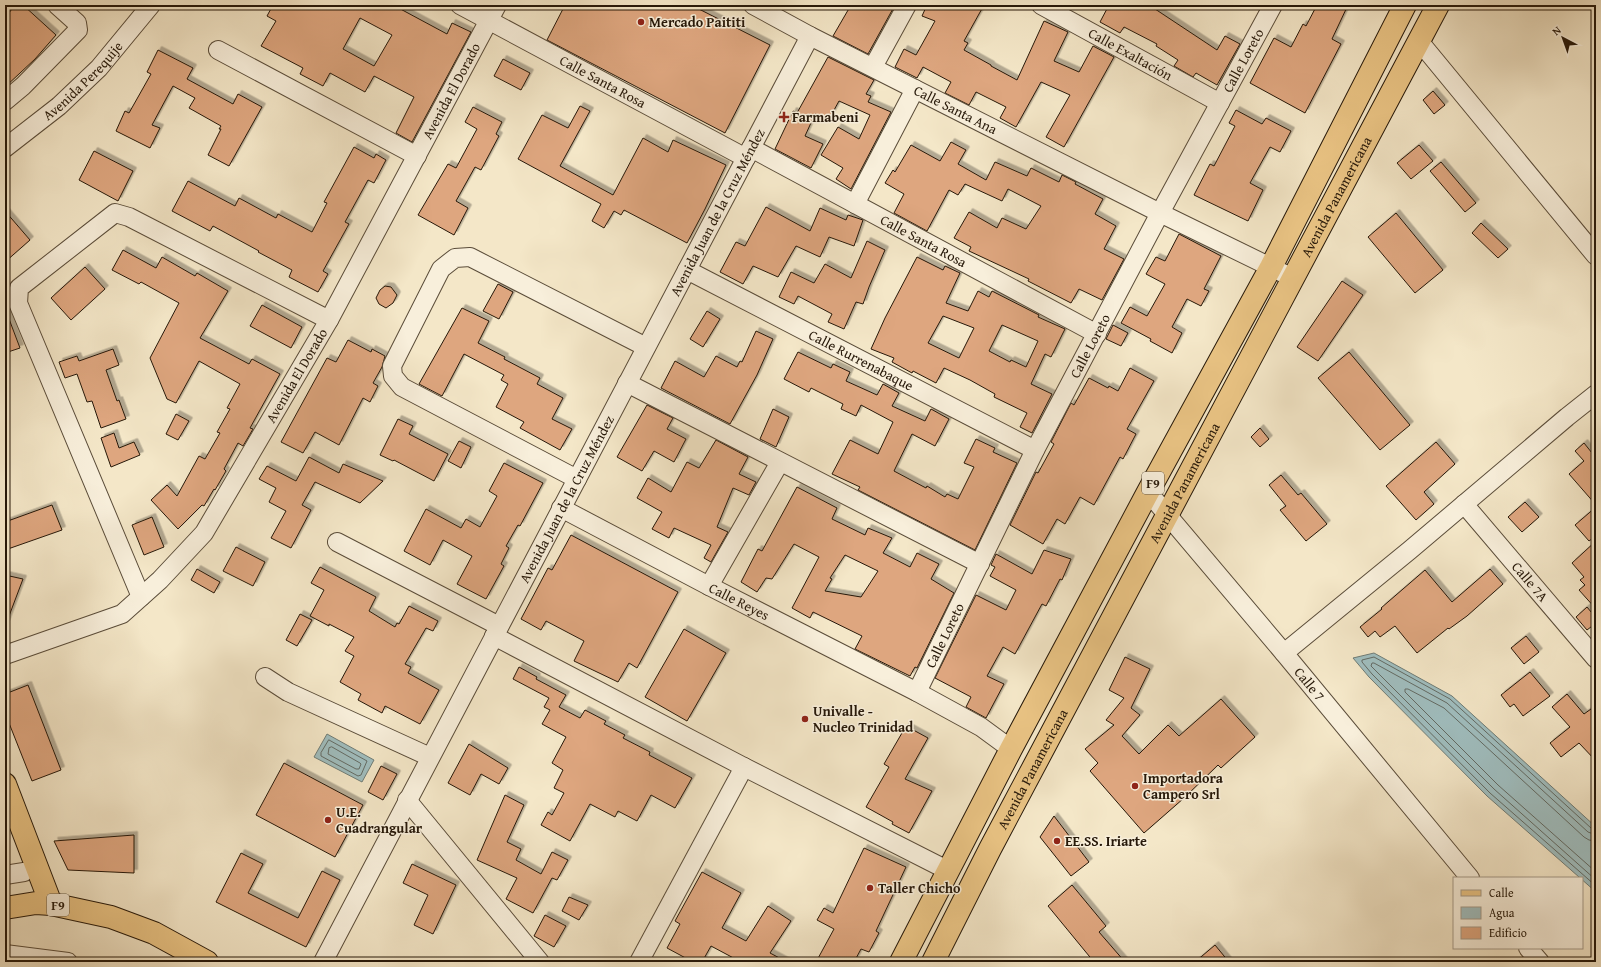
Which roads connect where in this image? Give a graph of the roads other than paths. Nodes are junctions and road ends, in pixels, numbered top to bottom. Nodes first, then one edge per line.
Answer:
1 (57, 5) edge
2 (151, 5) edge
3 (460, 5) edge
4 (752, 5) edge
5 (907, 5) edge
6 (1041, 5) edge
7 (1273, 5) edge
8 (1404, 5) edge
9 (1438, 5) edge
10 (493, 13) edge
11 (810, 36) junction
12 (1418, 41) junction
13 (218, 50) dead end
14 (873, 67) junction
15 (915, 89) junction
16 (5, 101) edge
17 (1220, 103) junction
18 (5, 148) edge
19 (748, 153) junction
20 (417, 156) junction
21 (855, 204) junction
22 (1160, 213) junction
23 (1596, 256) edge
24 (1271, 267) junction
25 (687, 270) junction
26 (1293, 278) junction
27 (329, 320) junction
28 (1097, 334) junction
29 (646, 347) junction
30 (627, 383) junction
31 (1596, 394) edge
32 (1035, 450) junction
33 (780, 462) junction
34 (577, 479) junction
35 (1148, 492) junction
36 (1464, 504) junction
37 (561, 508) junction
38 (1168, 514) junction
39 (337, 542) dead end
40 (980, 564) junction
41 (709, 586) junction
42 (141, 597) junction
43 (497, 631) junction
44 (1284, 653) junction
45 (1594, 654) edge
46 (5, 656) edge
47 (265, 677) dead end
48 (917, 692) junction
49 (1011, 749) junction
50 (430, 757) junction
51 (744, 767) junction
52 (5, 784) edge
53 (408, 800) junction
54 (5, 825) edge
55 (949, 871) junction
56 (14, 874) edge
57 (1469, 877) edge
58 (44, 903) junction
59 (5, 908) edge
60 (1529, 949) edge
61 (5, 954) edge
62 (68, 962) edge
63 (207, 962) edge
64 (323, 962) edge
65 (540, 962) edge
66 (639, 962) edge
67 (901, 962) edge
68 (933, 962) edge
69 (1540, 962) edge

1 - 16 street
2 - 18 street, Avenida Perequije
3 - 10 street, Calle Santa Rosa
4 - 11 street, Calle Santa Ana
5 - 14 street
6 - 17 street, Calle Exaltación
7 - 17 street, Calle Loreto
8 - 24 main road, Avenida Panamericana / F9
9 - 12 main road, Avenida Panamericana / F9
10 - 19 street, Calle Santa Rosa
10 - 20 street, Avenida El Dorado
11 - 14 street, Calle Santa Ana
11 - 19 street, Avenida Juan de la Cruz Méndez
12 - 23 street
12 - 26 main road, Avenida Panamericana / F9
13 - 20 street
14 - 15 street, Calle Santa Ana
15 - 21 street
15 - 22 street, Calle Santa Ana
17 - 22 street, Calle Loreto
19 - 21 street, Calle Santa Rosa
19 - 25 street, Avenida Juan de la Cruz Méndez
20 - 27 street, Avenida El Dorado
21 - 28 street, Calle Santa Rosa
22 - 24 street, Calle Santa Ana
22 - 28 street, Calle Loreto
24 - 26 street, Calle Santa Ana
24 - 35 main road, Avenida Panamericana / F9
25 - 29 street, Avenida Juan de la Cruz Méndez
25 - 32 street, Calle Rurrenabaque
26 - 38 main road, Avenida Panamericana / F9
27 - 42 street, Avenida El Dorado
27 - 42 street
28 - 32 street, Calle Loreto
29 - 30 street, Avenida Juan de la Cruz Méndez
29 - 34 street
30 - 33 street
30 - 34 street, Avenida Juan de la Cruz Méndez
31 - 36 street
32 - 40 street, Calle Loreto
33 - 40 street
33 - 41 street
34 - 37 street, Avenida Juan de la Cruz Méndez
35 - 38 street, Calle 7
35 - 49 main road, Avenida Panamericana / F9
36 - 44 street
36 - 45 street, Calle 7A
37 - 41 street, Calle Reyes
37 - 43 street, Avenida Juan de la Cruz Méndez
38 - 44 street, Calle 7
38 - 68 main road, Avenida Panamericana / F9
39 - 43 street
40 - 48 street, Calle Loreto
41 - 48 street, Calle Reyes
42 - 46 street, Avenida El Dorado
43 - 50 street, Avenida Juan de la Cruz Méndez
43 - 51 street
44 - 57 street, Calle 7
47 - 50 street
48 - 49 street, Calle Reyes
49 - 55 main road, Avenida Panamericana / F9
50 - 53 street, Avenida Juan de la Cruz Méndez
51 - 55 street
51 - 66 street
52 - 58 main road
53 - 64 street, Avenida Juan de la Cruz Méndez
53 - 65 street
54 - 56 main road
55 - 67 main road, Avenida Panamericana / F9
56 - 58 main road
58 - 59 main road, F9
58 - 63 main road, F9
60 - 69 street
61 - 62 street

